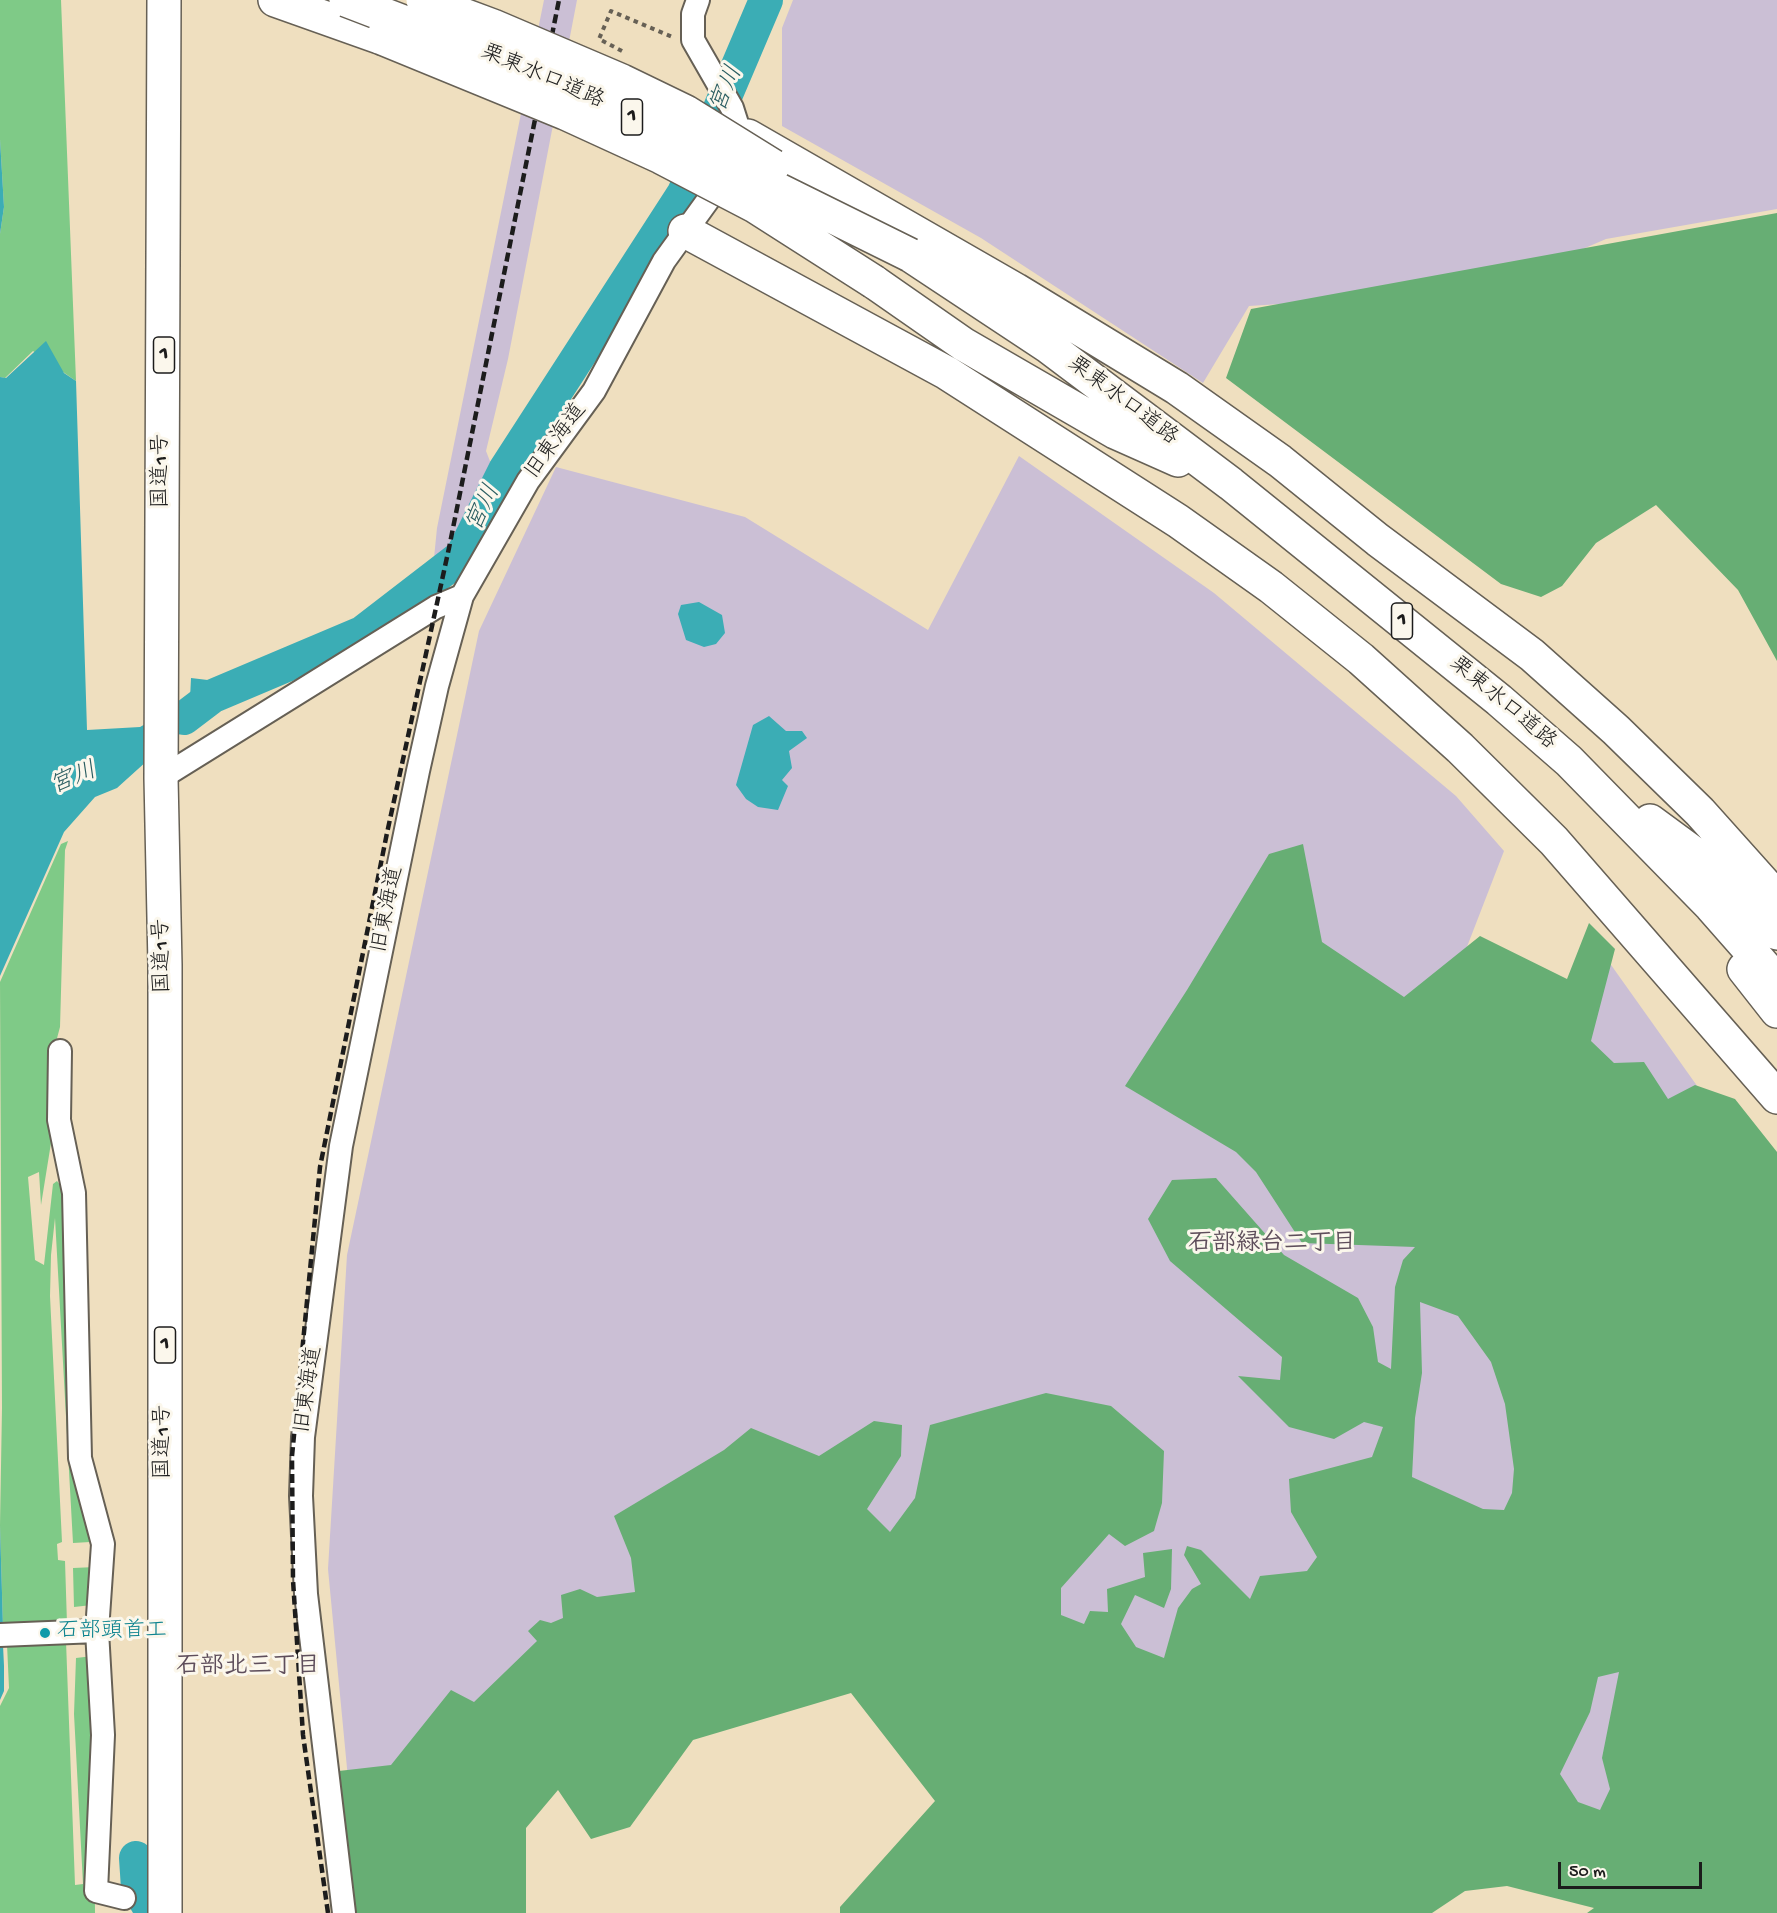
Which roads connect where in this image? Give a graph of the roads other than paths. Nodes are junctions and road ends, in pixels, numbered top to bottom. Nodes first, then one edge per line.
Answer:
1 (164, 0) edge
2 (275, 0) edge
3 (346, 0) edge
4 (423, 0) edge
5 (698, 0) edge
6 (736, 119) junction
7 (685, 231) junction
8 (910, 255) junction
9 (1232, 484) junction
10 (462, 596) junction
11 (1569, 761) junction
12 (161, 768) junction
13 (1777, 898) edge
14 (1777, 933) edge
15 (1777, 981) edge
16 (1777, 1011) edge
17 (60, 1051) dead end
18 (1777, 1097) edge
19 (97, 1631) junction
20 (0, 1635) edge
21 (124, 1898) dead end
22 (165, 1913) edge
23 (344, 1913) edge

1 - 12 highway, 国道1号 / 1
2 - 9 highway, 1, bridge
3 - 8 highway, 栗東水口道路 / 1, bridge
4 - 8 highway, 1, bridge
5 - 6 street
6 - 7 street, 旧東海道
6 - 13 highway
7 - 10 street, 旧東海道
7 - 18 highway
8 - 9 highway, 栗東水口道路 / 1
9 - 11 highway, 栗東水口道路 / 1
10 - 12 street
10 - 23 street, 旧東海道
11 - 14 highway
11 - 15 highway, 栗東水口道路 / 1
11 - 16 highway
12 - 22 highway, 国道1号 / 1
17 - 19 street
19 - 20 street
19 - 21 street

